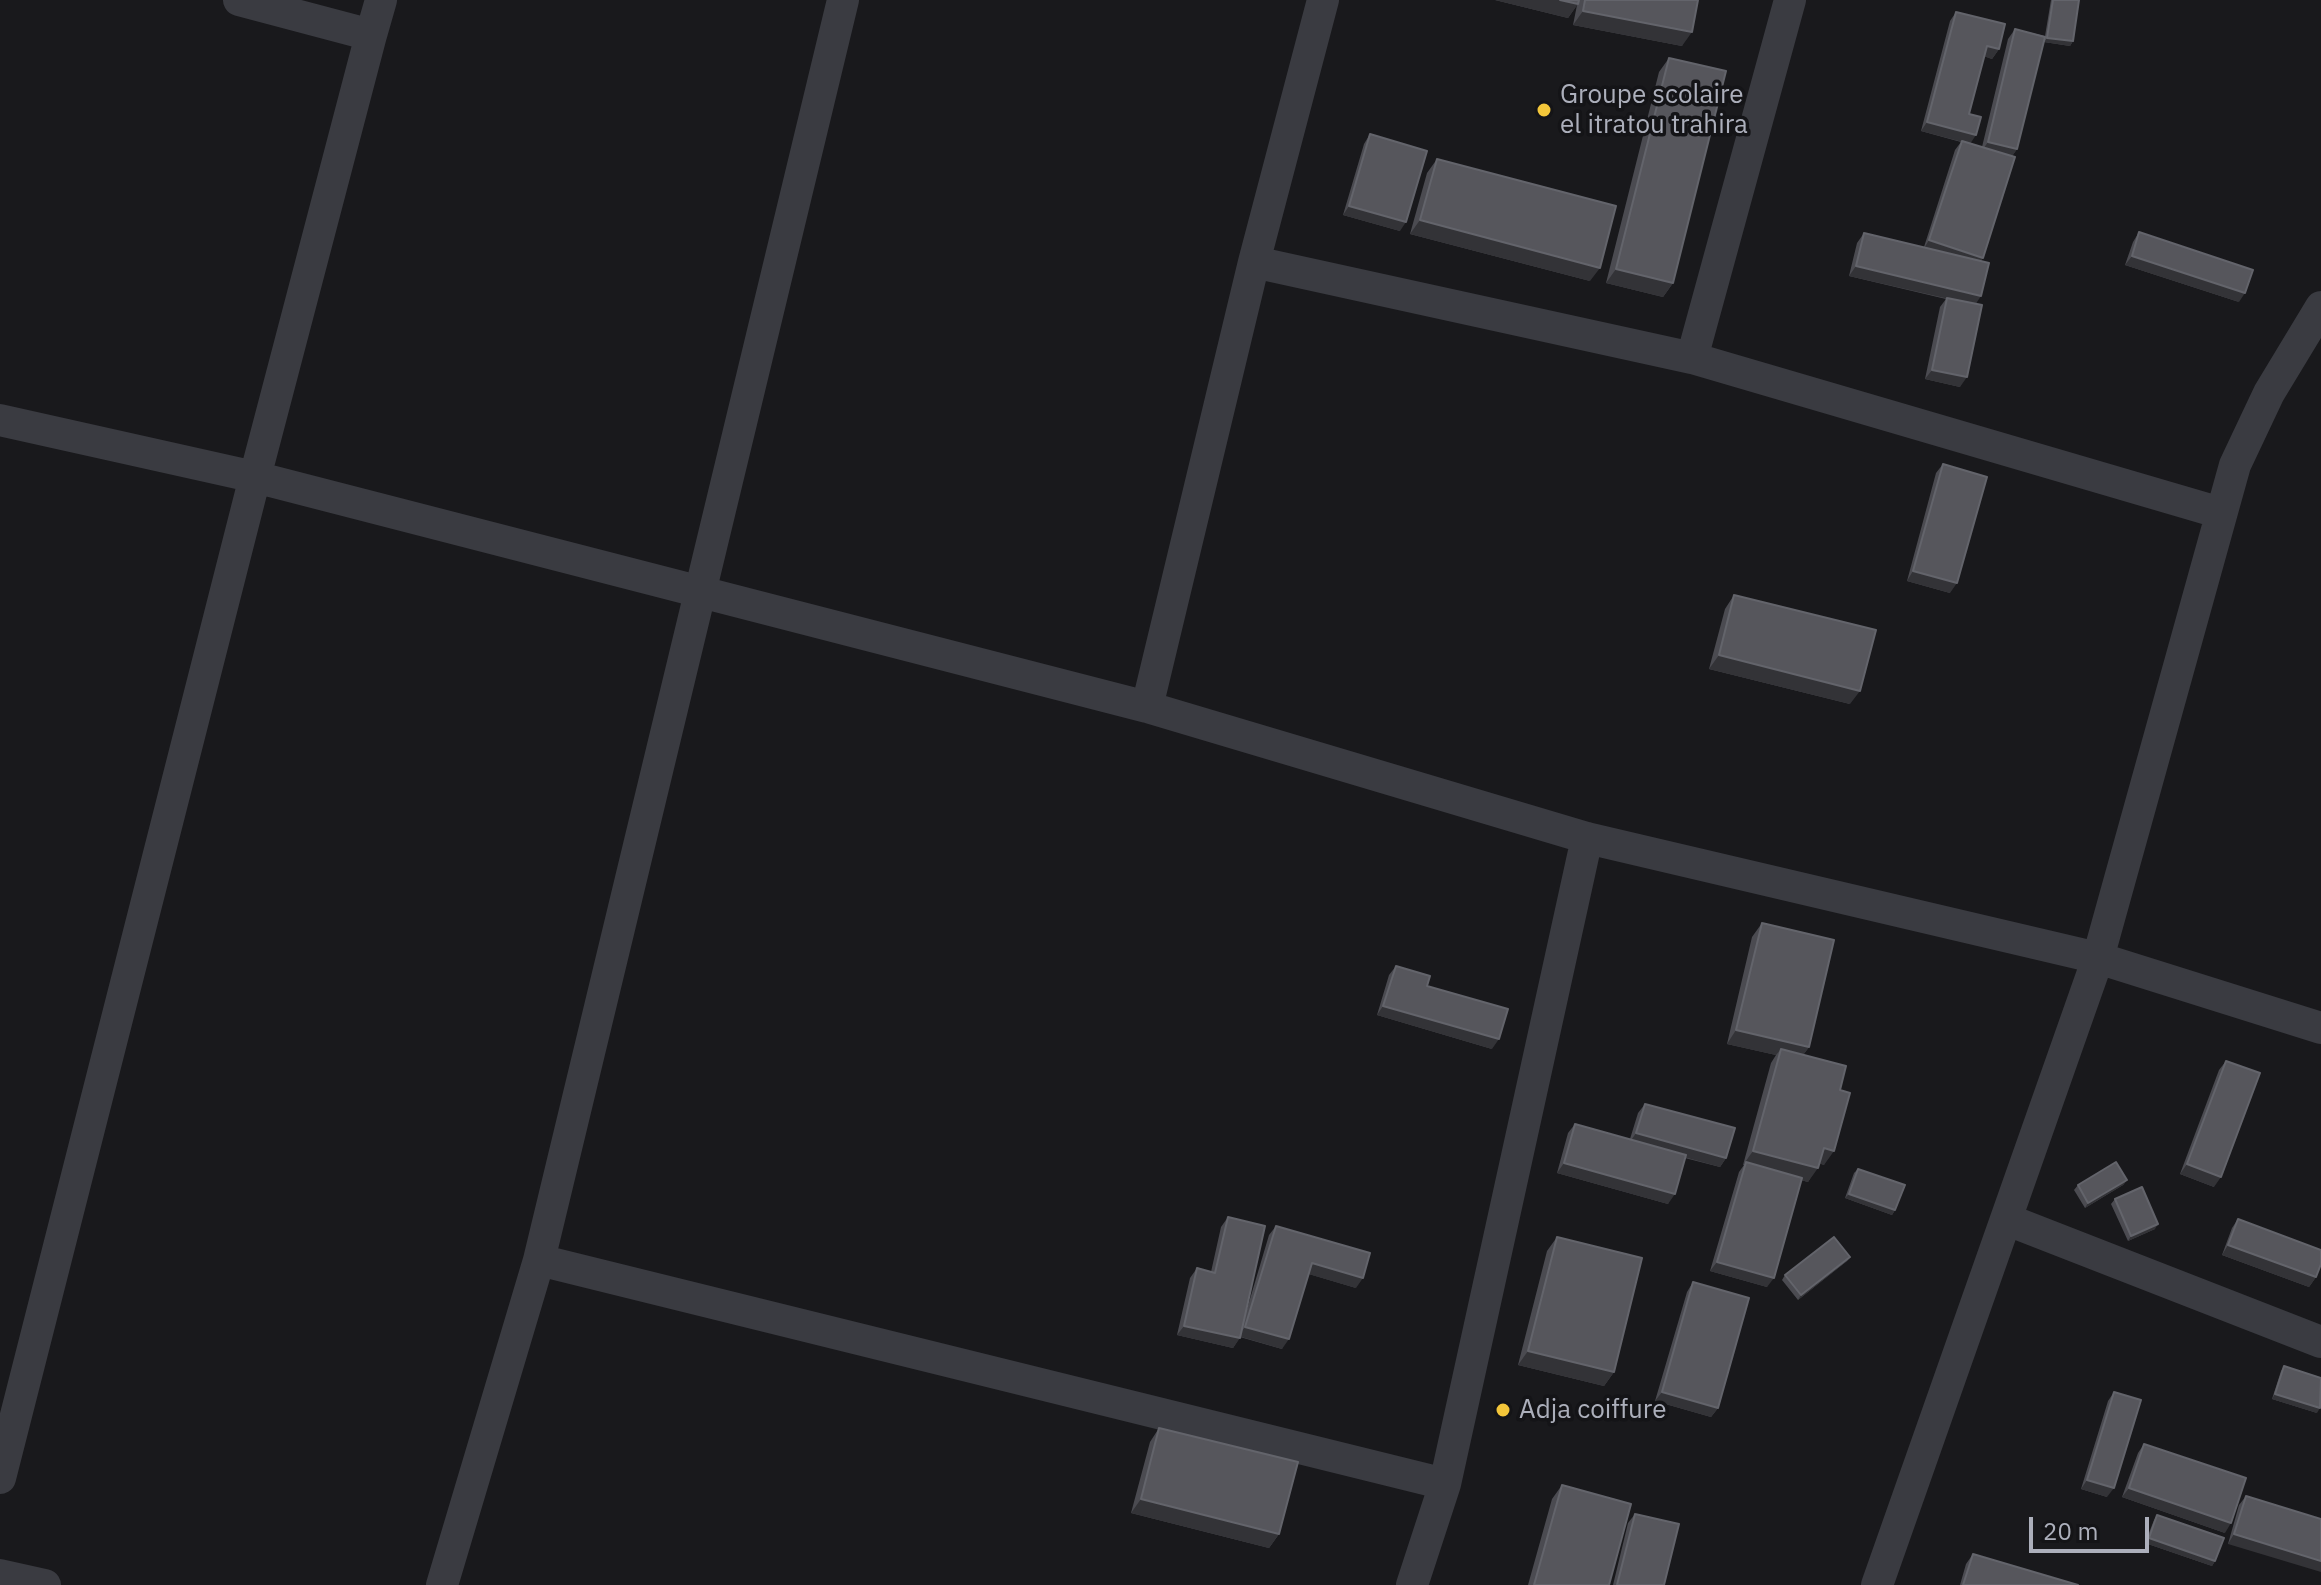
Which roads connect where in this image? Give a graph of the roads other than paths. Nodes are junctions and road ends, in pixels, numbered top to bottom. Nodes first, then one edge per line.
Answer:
1 (239, 0) edge
2 (381, 0) edge
3 (843, 0) edge
4 (1323, 0) edge
5 (1790, 0) edge
6 (371, 35) junction
7 (1254, 262) junction
8 (2321, 307) edge
9 (1692, 358) junction
10 (0, 420) edge
11 (255, 477) junction
12 (2221, 513) junction
13 (699, 594) junction
14 (1147, 707) junction
15 (1587, 838) junction
16 (2098, 958) junction
17 (2321, 1028) edge
18 (2008, 1220) junction
19 (539, 1260) junction
20 (2321, 1342) edge
21 (0, 1478) edge
22 (1445, 1484) junction
23 (0, 1575) edge
24 (45, 1585) edge
25 (442, 1585) edge
26 (1412, 1585) edge
27 (1877, 1585) edge

1 - 6 street
2 - 6 street
3 - 13 street
4 - 7 street
5 - 9 street
6 - 11 street
7 - 9 street
7 - 14 street
8 - 12 street
9 - 12 street
10 - 11 street
11 - 13 street
11 - 21 street
12 - 16 street
13 - 14 street
13 - 19 street
14 - 15 street
15 - 16 street
15 - 22 street
16 - 17 street
16 - 18 street
18 - 20 street
18 - 27 street
19 - 22 street
19 - 25 street
22 - 26 street
23 - 24 street

